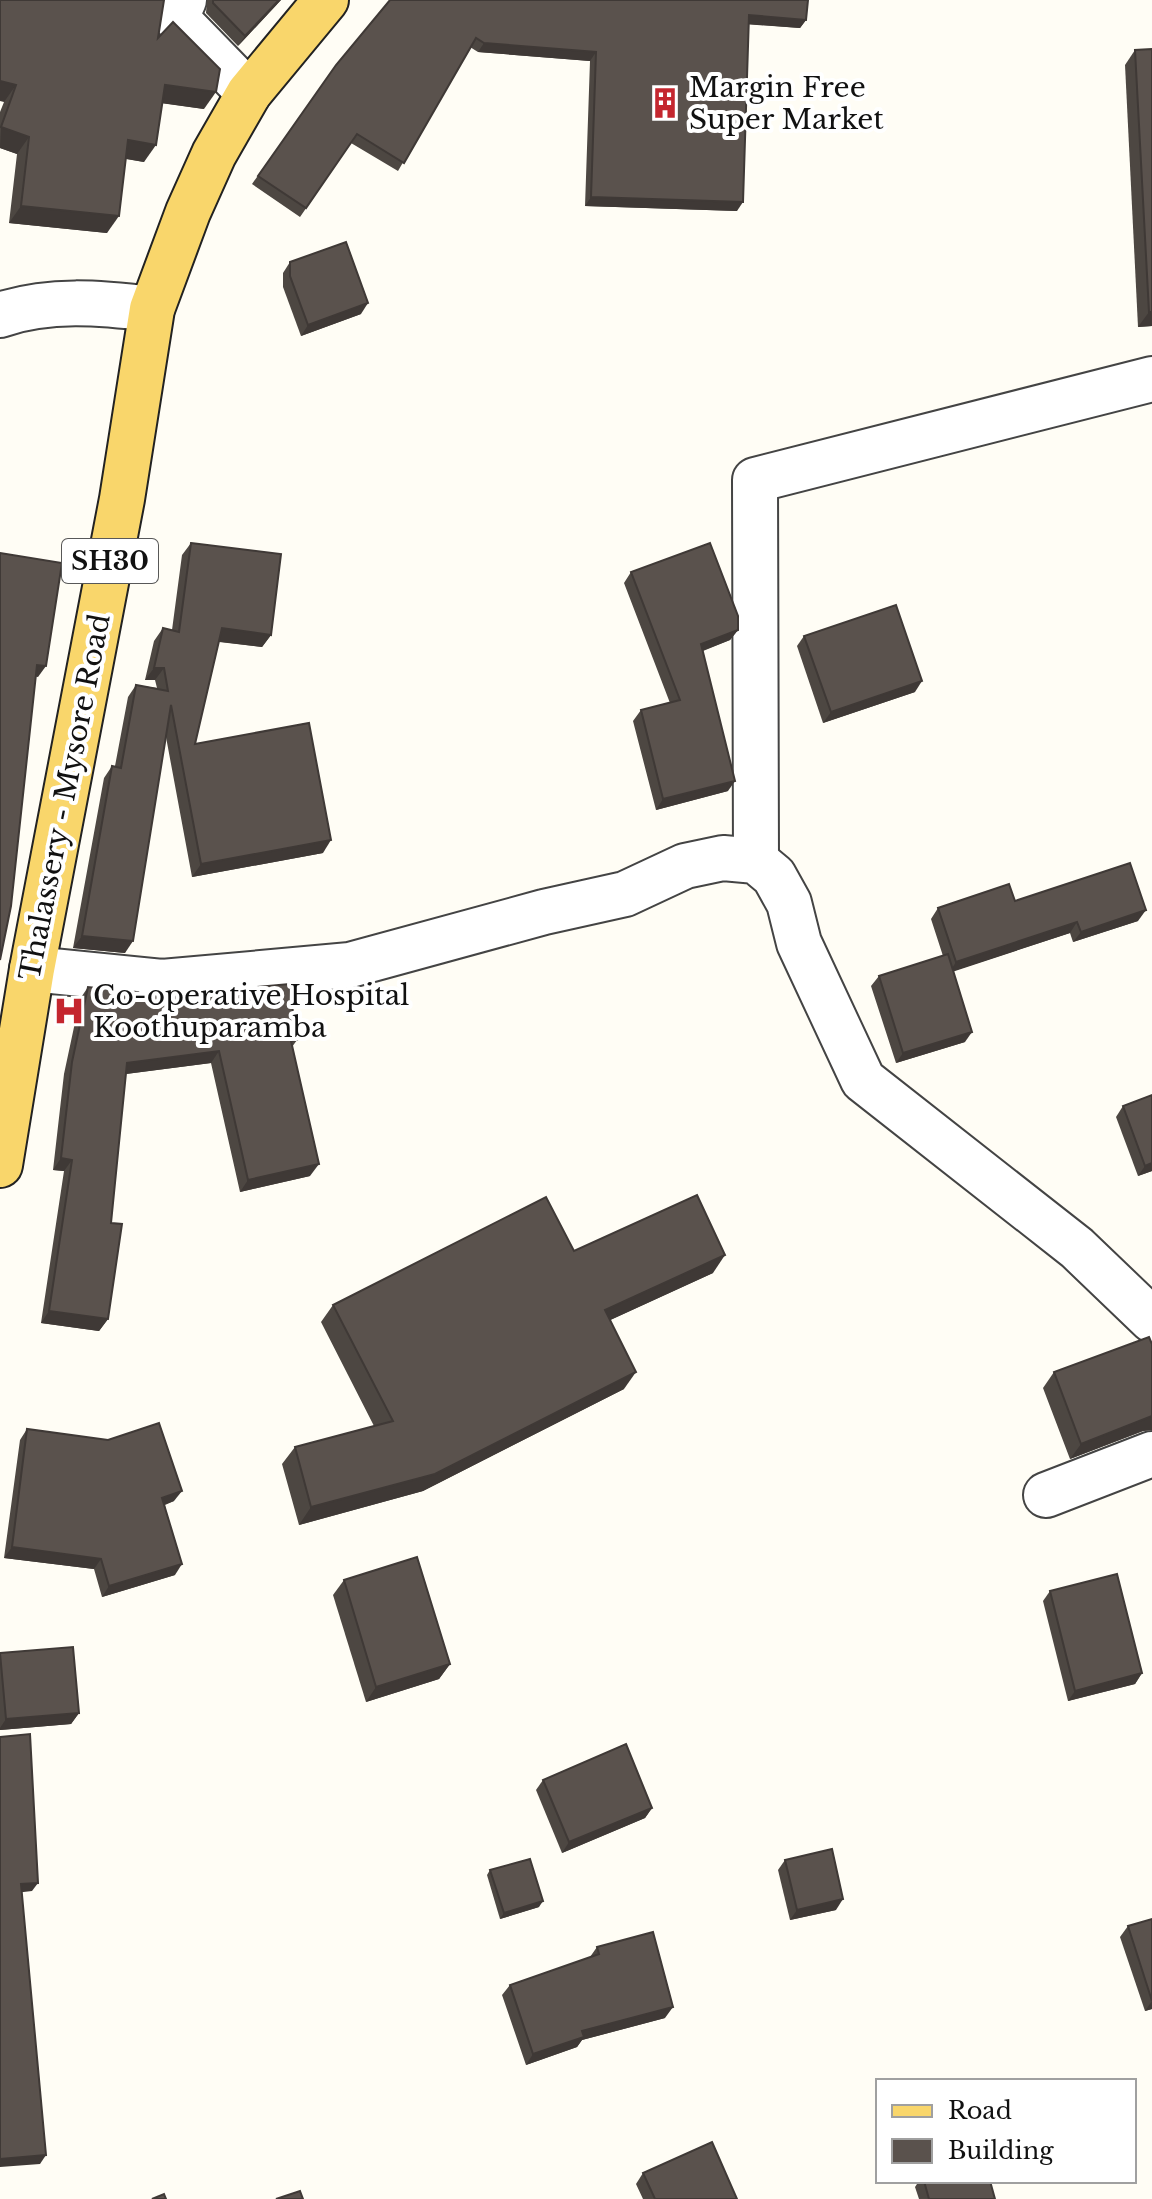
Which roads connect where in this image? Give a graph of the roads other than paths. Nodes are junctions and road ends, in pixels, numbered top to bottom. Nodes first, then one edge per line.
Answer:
1 (184, 0) edge
2 (326, 0) edge
3 (249, 93) junction
4 (152, 309) junction
5 (0, 315) edge
6 (1152, 379) edge
7 (756, 861) junction
8 (32, 969) junction
9 (0, 1165) edge
10 (1152, 1320) edge
11 (1152, 1454) edge
12 (1046, 1495) dead end

1 - 3 street
2 - 3 main road, Thalassery - Mysore Road / SH30
3 - 4 main road, Thalassery - Mysore Road / SH30
4 - 5 street
4 - 8 main road, Thalassery - Mysore Road / SH30
6 - 7 street
7 - 8 street
7 - 10 street
8 - 9 main road, Thalassery - Mysore Road / SH30
11 - 12 street

